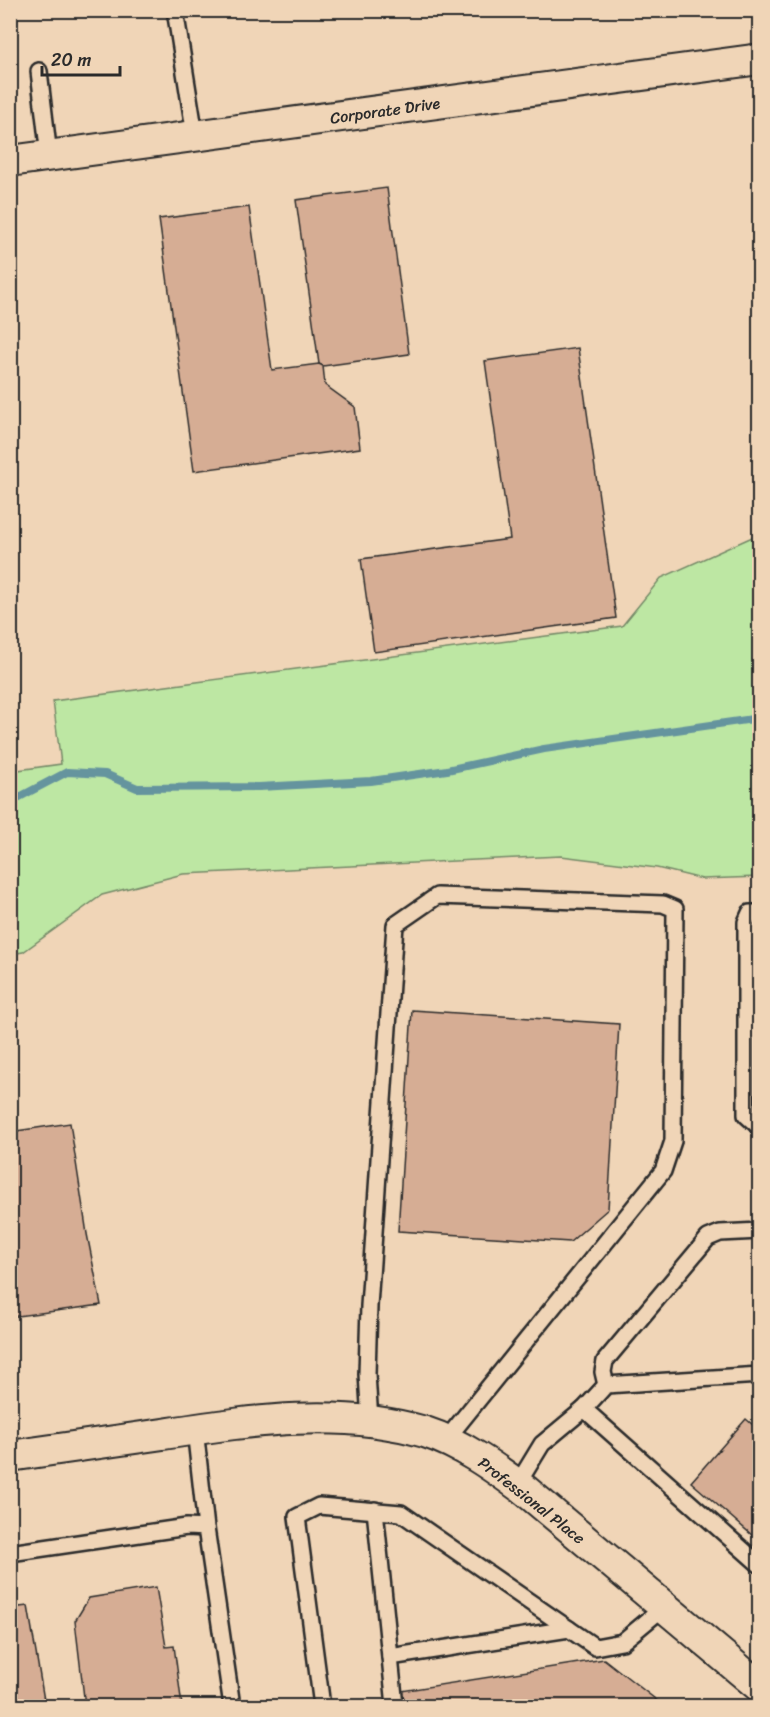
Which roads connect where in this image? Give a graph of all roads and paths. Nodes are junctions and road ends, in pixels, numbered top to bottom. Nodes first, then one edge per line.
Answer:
1 (176, 10) edge
2 (759, 59) edge
3 (39, 71) dead end
4 (195, 135) junction
5 (49, 156) junction
6 (10, 161) edge
7 (759, 913) edge
8 (753, 1046) edge
9 (759, 1124) edge
10 (759, 1231) edge
11 (759, 1375) edge
12 (606, 1385) junction
13 (584, 1409) junction
14 (370, 1421) junction
15 (195, 1429) junction
16 (445, 1441) junction
17 (10, 1456) edge
18 (517, 1485) junction
19 (375, 1510) junction
20 (206, 1528) junction
21 (10, 1553) edge
22 (759, 1564) edge
23 (664, 1606) junction
24 (569, 1629) junction
25 (390, 1658) junction
26 (759, 1687) edge
27 (232, 1707) edge
28 (322, 1707) edge
29 (395, 1707) edge

1 - 4 lane
2 - 4 street, Corporate Drive
3 - 5 lane
4 - 5 street, Corporate Drive
5 - 6 street, Corporate Drive
7 - 8 lane
8 - 9 lane
10 - 12 lane
11 - 12 lane
12 - 13 lane
13 - 18 lane
13 - 22 lane
14 - 15 street, Professional Place
14 - 16 street, Professional Place
14 - 16 lane
15 - 17 street, Professional Place
15 - 20 lane
16 - 18 street, Professional Place
18 - 23 street, Professional Place
19 - 24 lane
19 - 25 lane
19 - 28 lane
20 - 21 lane
20 - 27 lane
23 - 24 lane
23 - 26 street, Professional Place
24 - 25 lane
25 - 29 lane

